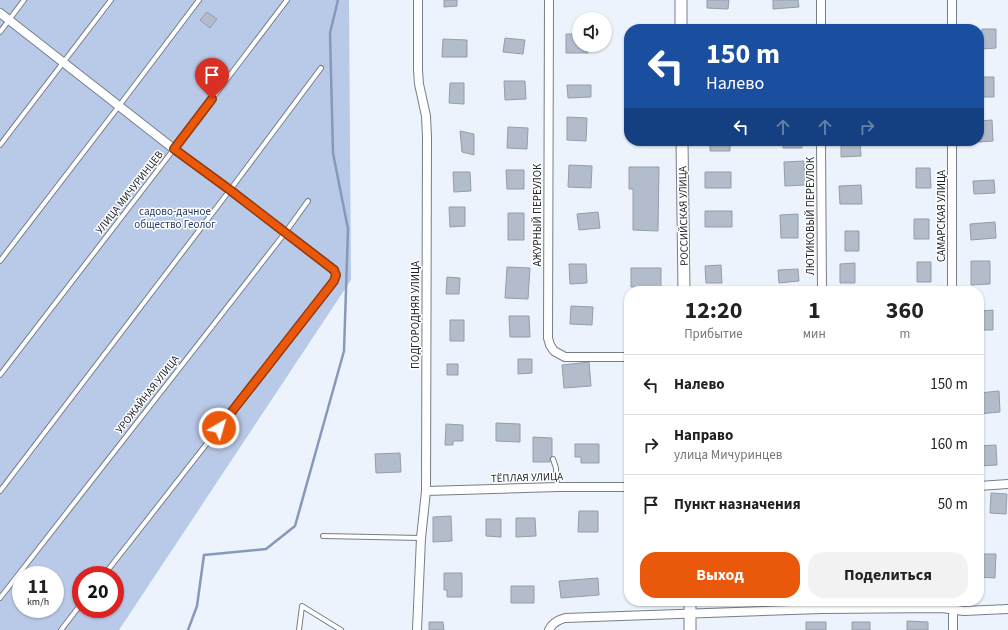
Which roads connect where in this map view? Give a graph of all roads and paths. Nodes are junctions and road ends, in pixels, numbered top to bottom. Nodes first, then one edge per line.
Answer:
1 (24, 0) edge
2 (111, 0) edge
3 (199, 0) edge
4 (287, 0) edge
5 (418, 0) edge
6 (549, 0) edge
7 (681, 0) edge
8 (821, 0) edge
9 (952, 0) edge
10 (0, 13) edge
11 (9, 20) junction
12 (681, 24) edge
13 (821, 24) edge
14 (952, 24) edge
15 (0, 32) edge
16 (63, 62) junction
17 (321, 68) dead end
18 (119, 106) junction
19 (0, 144) edge
20 (682, 146) edge
21 (821, 146) edge
22 (952, 146) edge
23 (174, 149) junction
24 (230, 190) junction
25 (308, 201) dead end
26 (285, 233) junction
27 (0, 261) edge
28 (334, 270) joint
29 (684, 286) edge
30 (822, 286) edge
31 (952, 286) edge
32 (624, 357) edge
33 (0, 375) edge
34 (553, 459) dead end
35 (1008, 484) edge
36 (984, 486) edge
37 (558, 487) junction
38 (624, 487) edge
39 (0, 491) edge
40 (426, 491) junction
41 (323, 536) dead end
42 (421, 538) junction
43 (111, 566) edge
44 (0, 598) edge
45 (690, 606) edge
46 (949, 606) edge
47 (953, 606) edge
48 (955, 606) edge
49 (1008, 609) edge
50 (690, 614) junction
51 (72, 616) edge
52 (61, 630) edge
53 (299, 630) edge
54 (340, 630) edge
55 (417, 630) edge
56 (550, 630) edge
57 (690, 630) edge
58 (954, 630) edge

1 - 11 lane
2 - 16 lane
3 - 18 lane
4 - 23 lane, УЛИЦА МИЧУРИНЦЕВ
5 - 40 street, ПОДГОРОДНЯЯ УЛИЦА
6 - 32 street, АЖУРНЫЙ ПЕРЕУЛОК
7 - 12 street
8 - 13 street
9 - 14 street
10 - 11 street
11 - 15 lane
11 - 16 street
16 - 18 street
16 - 19 lane
17 - 24 lane
18 - 23 street
18 - 27 lane
20 - 29 street, РОССИЙСКАЯ УЛИЦА
21 - 30 street, ЛЮТИКОВЫЙ ПЕРЕУЛОК
22 - 31 street, САМАРСКАЯ УЛИЦА
23 - 24 street
23 - 33 lane, УЛИЦА МИЧУРИНЦЕВ
24 - 26 street
24 - 39 lane
25 - 26 lane, УРОЖАЙНАЯ УЛИЦА
26 - 28 street
26 - 44 lane, УРОЖАЙНАЯ УЛИЦА
28 - 43 lane
34 - 37 lane
35 - 36 street
37 - 38 street, ТЁПЛАЯ УЛИЦА
37 - 40 street, ТЁПЛАЯ УЛИЦА
40 - 42 street, ПОДГОРОДНЯЯ УЛИЦА
41 - 42 lane
42 - 55 street, ПОДГОРОДНЯЯ УЛИЦА
45 - 50 street
46 - 50 street
47 - 58 street
48 - 49 street
50 - 56 street
50 - 57 street
51 - 52 lane
53 - 54 lane

